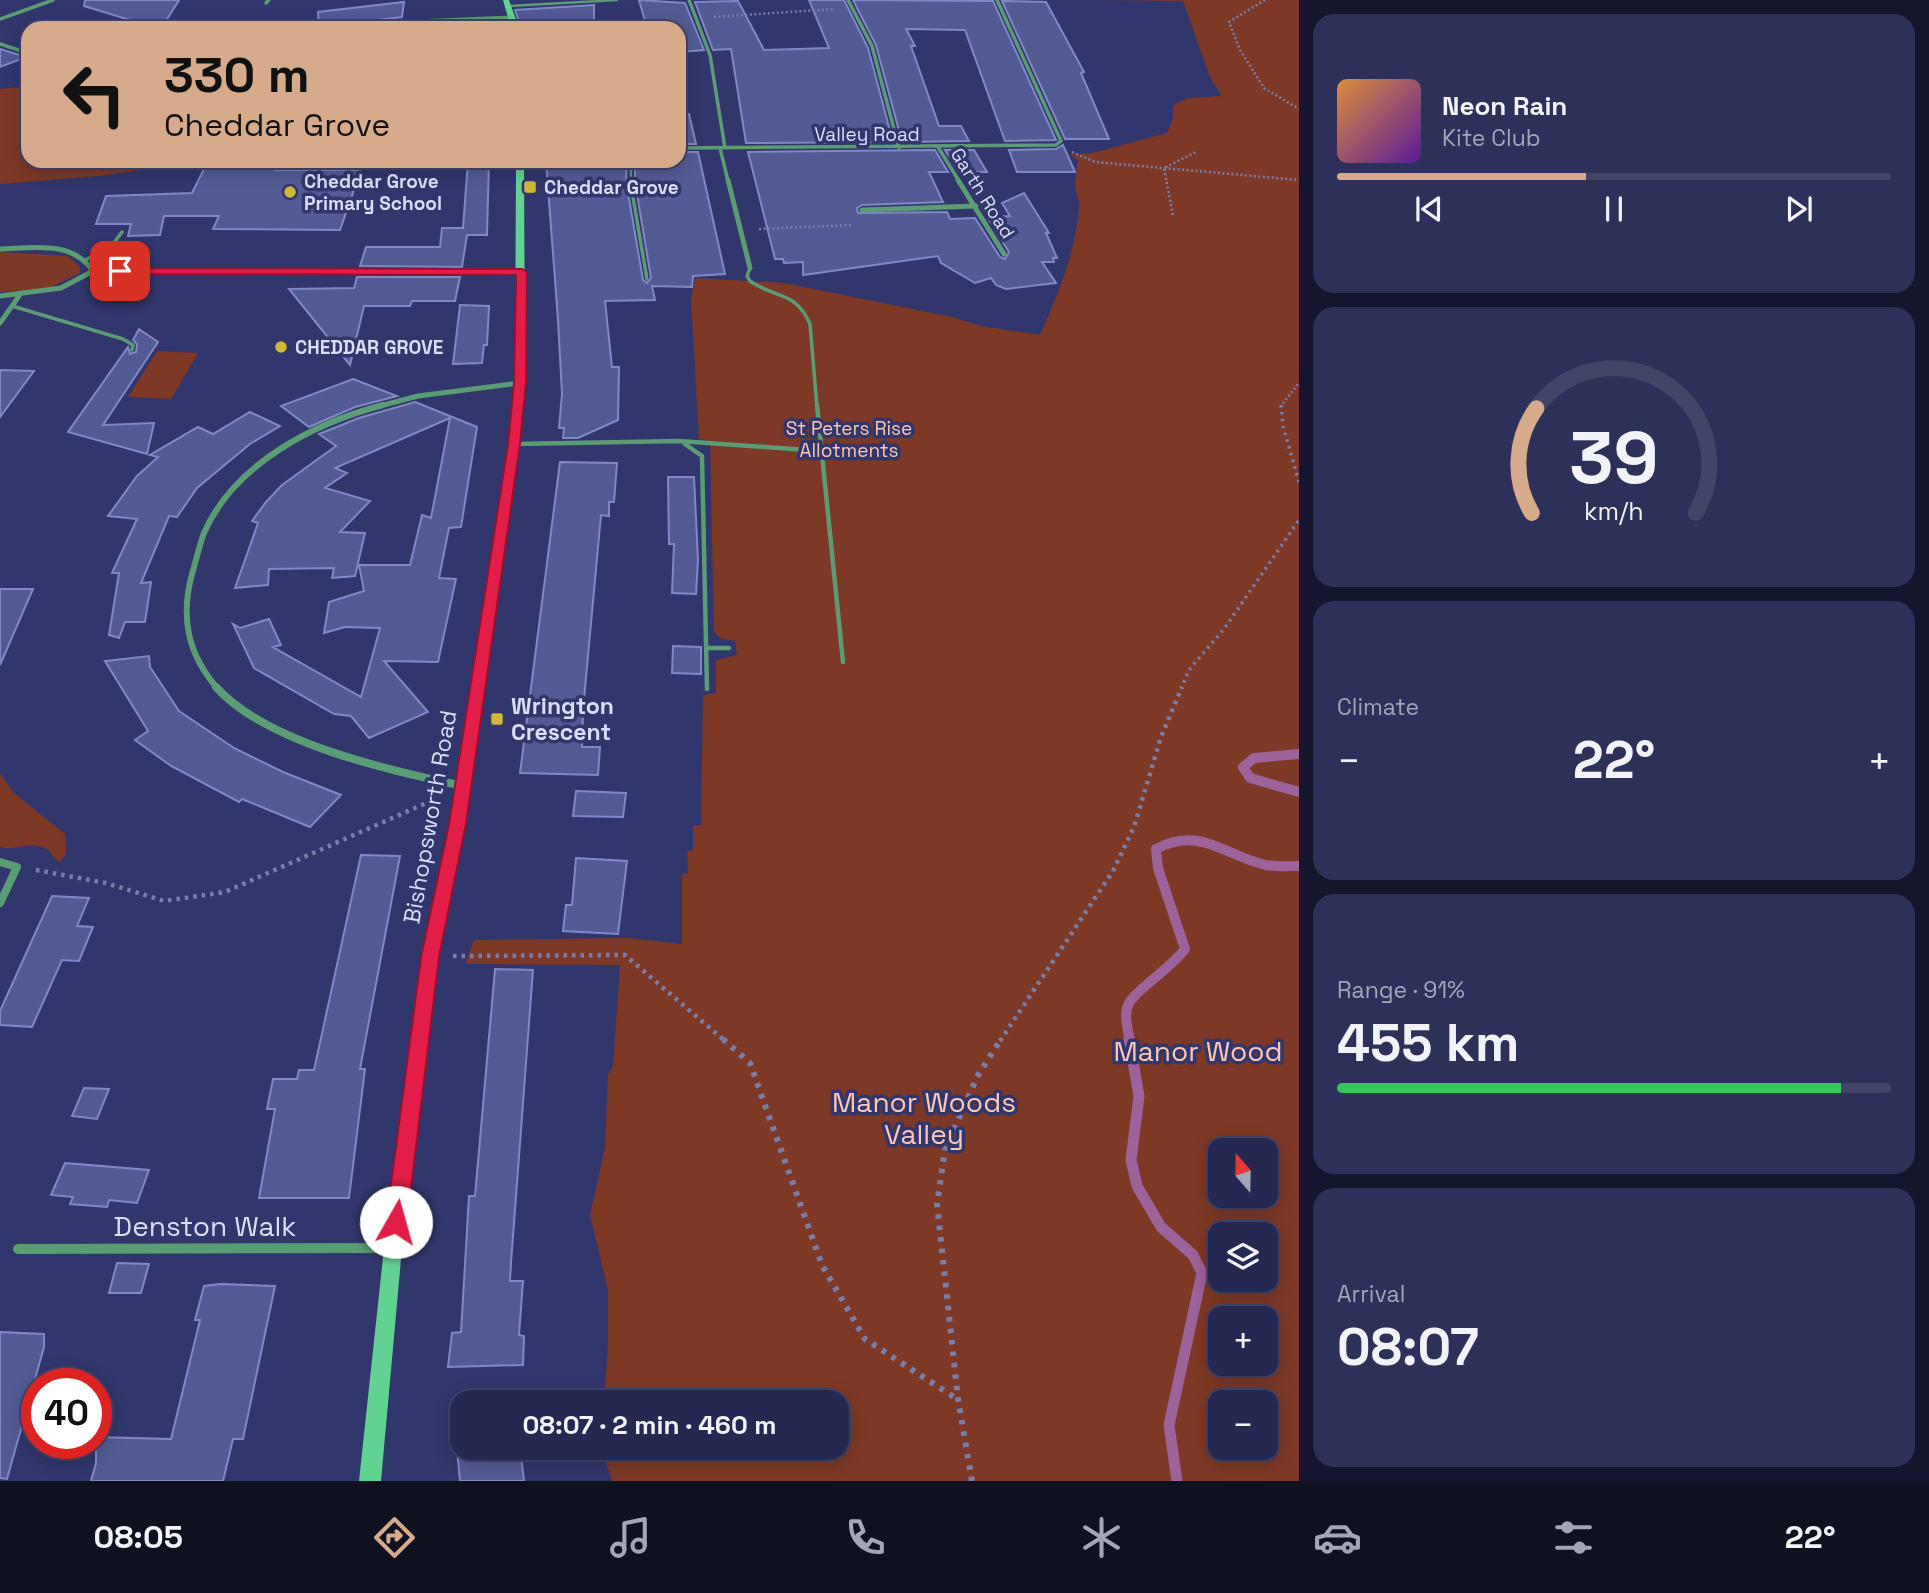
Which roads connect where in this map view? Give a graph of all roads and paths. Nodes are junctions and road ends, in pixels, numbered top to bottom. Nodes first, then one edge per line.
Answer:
1 (53, 0) edge
2 (617, 0) edge
3 (689, 0) edge
4 (848, 0) edge
5 (997, 0) edge
6 (1265, 0) edge
7 (508, 3) edge
8 (852, 8) junction
9 (513, 17) junction
10 (696, 18) junction
11 (0, 19) edge
12 (422, 21) edge
13 (514, 21) edge
14 (0, 44) edge
15 (21, 51) edge
16 (1299, 109) edge
17 (1056, 145) junction
18 (939, 147) junction
19 (686, 148) edge
20 (722, 148) junction
21 (899, 148) junction
22 (1196, 152) dead end
23 (520, 168) edge
24 (631, 168) edge
25 (1164, 168) junction
26 (1299, 180) edge
27 (976, 206) junction
28 (862, 210) joint
29 (1172, 215) dead end
30 (742, 229) junction
31 (122, 232) dead end
32 (0, 249) edge
33 (1004, 254) dead end
34 (85, 260) junction
35 (750, 268) joint
36 (93, 271) junction
37 (522, 272) junction
38 (647, 279) dead end
39 (0, 296) edge
40 (19, 296) junction
41 (12, 306) junction
42 (0, 323) edge
43 (132, 351) dead end
44 (520, 383) junction
45 (1299, 383) edge
46 (679, 441) junction
47 (514, 444) junction
48 (821, 452) junction
49 (1299, 482) edge
50 (1299, 520) edge
51 (706, 648) junction
52 (729, 648) dead end
53 (843, 662) dead end
54 (707, 689) dead end
55 (463, 786) junction
56 (0, 862) edge
57 (17, 867) junction
58 (0, 903) edge
59 (430, 957) junction
60 (393, 1248) junction
61 (18, 1249) dead end
62 (958, 1399) junction
63 (370, 1481) edge
64 (972, 1481) edge

1 - 11 street
2 - 7 lane
3 - 10 street
4 - 8 street
5 - 17 street
6 - 16 path
7 - 9 street
8 - 10 path
8 - 21 street
9 - 12 street
9 - 13 street
10 - 20 street
14 - 15 street
17 - 18 street, Valley Road
17 - 25 path
18 - 21 street, Valley Road
18 - 27 street, Garth Road
19 - 20 street, Valley Road
20 - 21 street, Valley Road
20 - 30 street
22 - 25 path
23 - 37 street, Bishopsworth Road
24 - 38 lane
25 - 26 path
25 - 29 path
27 - 28 street
27 - 33 street, Garth Road
28 - 30 path
30 - 35 street
31 - 34 lane
32 - 34 street
34 - 36 street
35 - 48 lane
36 - 37 street
36 - 40 street
37 - 44 street, Bishopsworth Road
39 - 40 street
40 - 41 street
41 - 42 street
41 - 43 lane
44 - 47 street, Bishopsworth Road
44 - 55 street
45 - 49 path
46 - 47 lane
46 - 48 lane
46 - 51 lane
47 - 55 street, Bishopsworth Road
48 - 53 lane
50 - 62 path
51 - 52 lane
51 - 54 lane
55 - 57 path
55 - 59 street, Bishopsworth Road
56 - 57 street
57 - 58 street
59 - 60 street, Bishopsworth Road
59 - 62 path
60 - 61 street, Denston Walk
60 - 63 street, Bishopsworth Road
62 - 64 path

